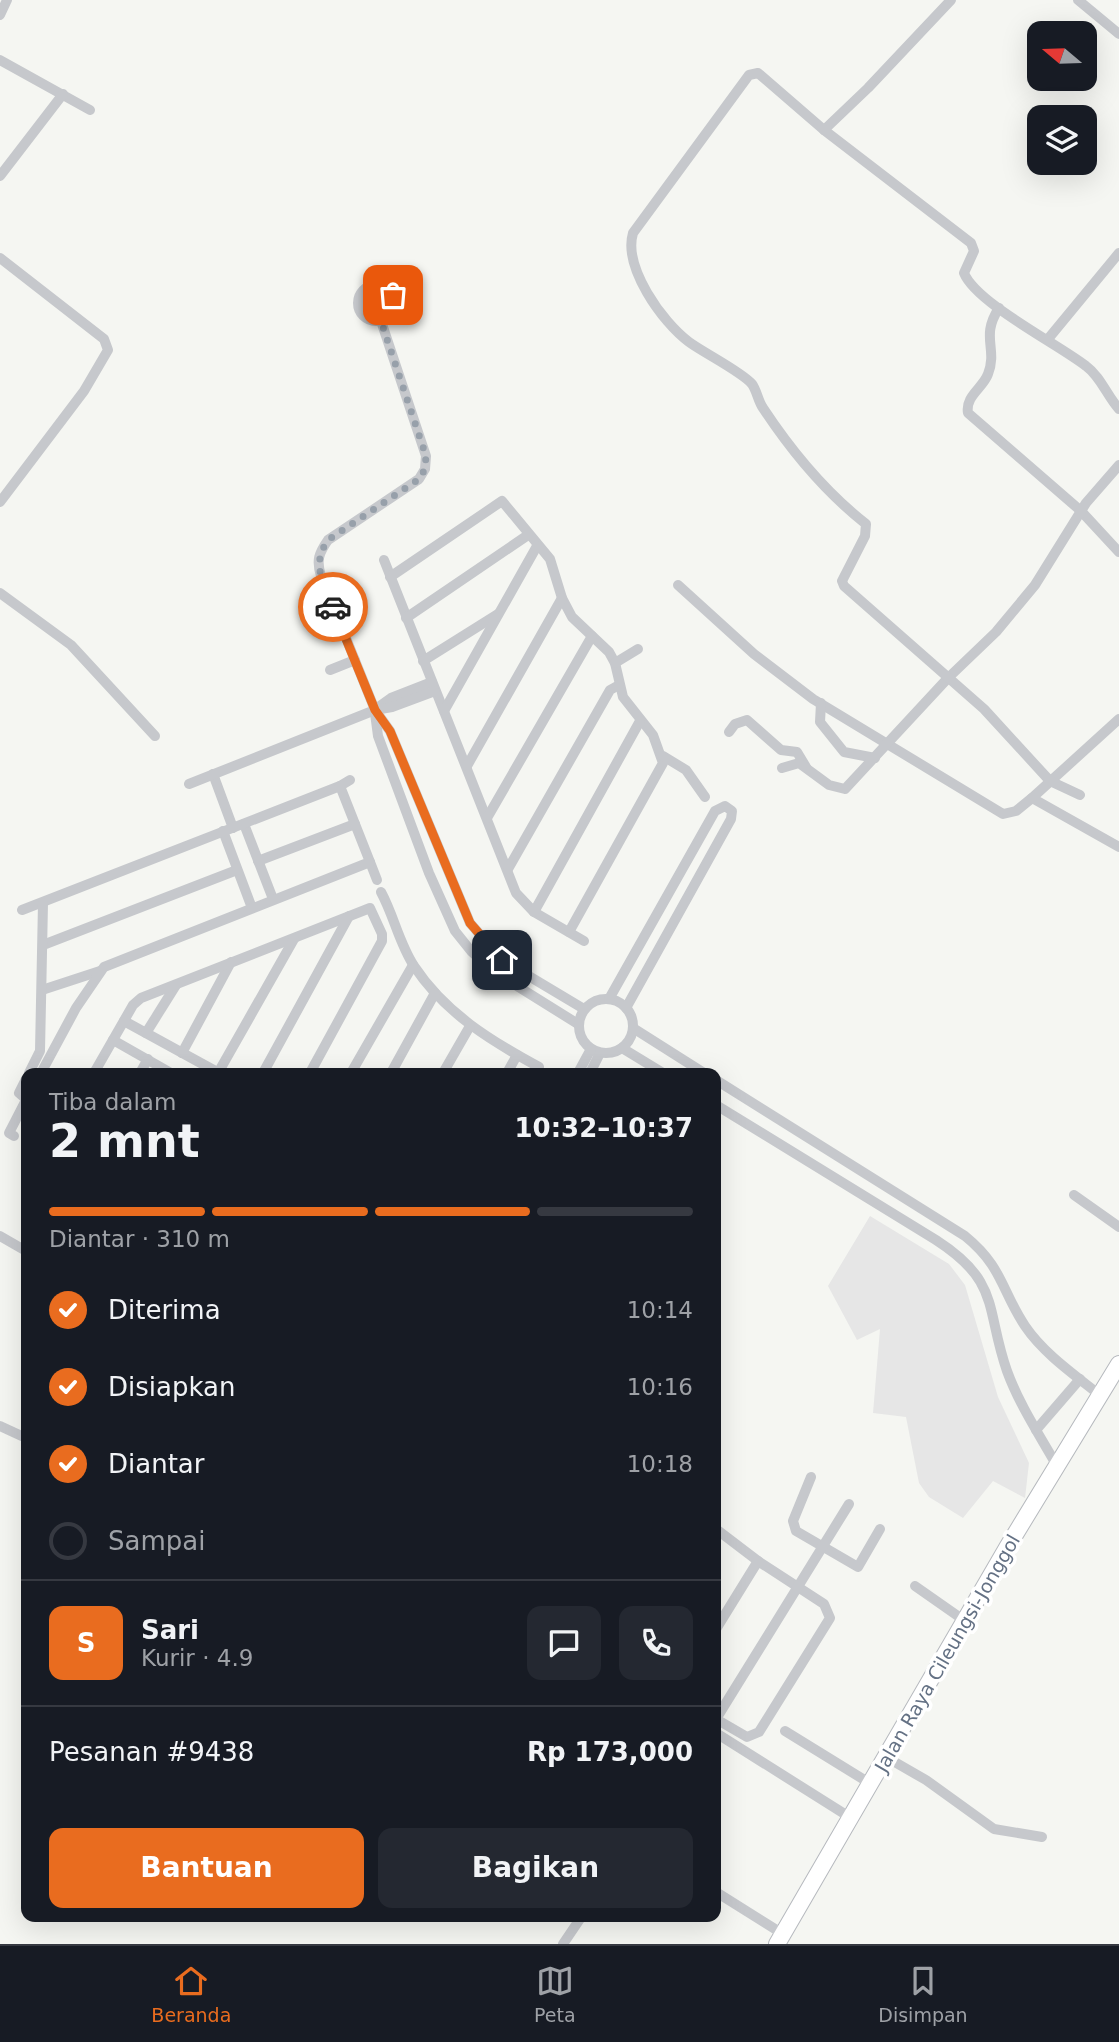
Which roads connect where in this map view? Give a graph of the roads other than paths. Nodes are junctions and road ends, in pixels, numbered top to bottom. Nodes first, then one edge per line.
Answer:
1 (7, 0) edge
2 (951, 0) edge
3 (1078, 0) edge
4 (0, 15) edge
5 (1119, 34) edge
6 (0, 60) edge
7 (63, 94) junction
8 (90, 110) dead end
9 (824, 130) junction
10 (0, 176) edge
11 (1119, 253) edge
12 (0, 258) edge
13 (999, 308) junction
14 (381, 321) dead end
15 (1048, 339) junction
16 (1119, 409) edge
17 (1119, 465) edge
18 (0, 502) edge
19 (1081, 511) junction
20 (528, 535) junction
21 (537, 546) junction
22 (1119, 552) edge
23 (384, 561) dead end
24 (390, 577) junction
25 (678, 585) dead end
26 (0, 593) edge
27 (562, 598) junction
28 (499, 613) junction
29 (406, 618) junction
30 (592, 636) junction
31 (639, 649) dead end
32 (355, 660) junction
33 (423, 661) junction
34 (615, 663) junction
35 (330, 670) dead end
36 (948, 678) junction
37 (619, 685) junction
38 (433, 687) junction
39 (821, 703) junction
40 (375, 710) junction
41 (444, 710) junction
42 (1119, 719) edge
43 (640, 721) junction
44 (729, 732) dead end
45 (155, 736) dead end
46 (888, 744) junction
47 (663, 756) junction
48 (875, 758) junction
49 (467, 766) junction
50 (806, 767) junction
51 (782, 768) dead end
52 (213, 775) junction
53 (1050, 781) junction
54 (189, 784) dead end
55 (1080, 795) dead end
56 (705, 797) dead end
57 (1032, 797) junction
58 (487, 818) junction
59 (355, 824) junction
60 (233, 828) junction
61 (1119, 847) edge
62 (258, 862) junction
63 (370, 862) junction
64 (508, 869) junction
65 (237, 870) junction
66 (377, 880) dead end
67 (382, 892) dead end
68 (273, 900) junction
69 (43, 903) junction
70 (252, 908) junction
71 (22, 910) dead end
72 (534, 912) junction
73 (349, 916) junction
74 (569, 932) junction
75 (294, 939) junction
76 (584, 941) dead end
77 (43, 945) junction
78 (231, 962) junction
79 (413, 965) junction
80 (100, 971) junction
81 (176, 984) junction
82 (42, 990) junction
83 (435, 993) junction
84 (609, 999) junction
85 (626, 1008) junction
86 (584, 1009) junction
87 (124, 1021) junction
88 (578, 1024) junction
89 (470, 1026) junction
90 (633, 1028) junction
91 (146, 1033) junction
92 (113, 1040) junction
93 (622, 1048) junction
94 (596, 1051) junction
95 (45, 1053) junction
96 (182, 1053) junction
97 (517, 1055) junction
98 (148, 1059) junction
99 (539, 1067) dead end
100 (33, 1068) edge
101 (42, 1068) edge
102 (97, 1068) edge
103 (143, 1068) edge
104 (163, 1068) edge
105 (210, 1068) edge
106 (222, 1068) edge
107 (266, 1068) edge
108 (313, 1068) edge
109 (354, 1068) edge
110 (394, 1068) edge
111 (446, 1068) edge
112 (510, 1068) edge
113 (582, 1068) edge
114 (591, 1068) edge
115 (655, 1068) edge
116 (696, 1068) edge
117 (721, 1083) edge
118 (721, 1108) edge
119 (21, 1110) edge
120 (14, 1136) dead end
121 (807, 1137) junction
122 (794, 1154) junction
123 (869, 1176) junction
124 (859, 1194) junction
125 (1074, 1195) dead end
126 (1119, 1227) edge
127 (0, 1236) edge
128 (21, 1248) edge
129 (1119, 1364) edge
130 (1080, 1378) junction
131 (1101, 1396) junction
132 (0, 1426) edge
133 (1036, 1430) junction
134 (21, 1436) edge
135 (1057, 1466) junction
136 (811, 1477) dead end
137 (849, 1504) dead end
138 (880, 1529) dead end
139 (721, 1534) edge
140 (823, 1547) junction
141 (758, 1561) junction
142 (915, 1586) dead end
143 (796, 1588) junction
144 (721, 1621) edge
145 (965, 1621) junction
146 (721, 1711) edge
147 (721, 1722) edge
148 (785, 1731) dead end
149 (721, 1736) edge
150 (886, 1756) junction
151 (871, 1784) junction
152 (851, 1818) junction
153 (1042, 1837) dead end
154 (721, 1896) edge
155 (578, 1922) edge
156 (780, 1939) edge
157 (563, 1944) edge

1 - 4 street
2 - 9 street
3 - 5 street
6 - 7 street
7 - 8 street
7 - 10 street
9 - 13 street
9 - 36 street
11 - 15 street
12 - 18 street
13 - 15 street
13 - 19 street
14 - 32 street
15 - 16 street
17 - 19 street
19 - 22 street
19 - 36 street
20 - 21 street
20 - 24 street
20 - 29 street
21 - 27 street
21 - 28 street
23 - 24 street
24 - 29 street
25 - 39 street
26 - 45 street
27 - 30 street
27 - 49 street
28 - 33 street
28 - 41 street
29 - 33 street
30 - 34 street
30 - 58 street
31 - 34 street
32 - 35 street
32 - 40 street
33 - 38 street
34 - 37 street
36 - 46 street
36 - 53 street
37 - 43 street
37 - 64 street
38 - 40 street
38 - 41 street
39 - 46 street
39 - 48 street
40 - 52 street
40 - 86 street
40 - 88 street
41 - 49 street
42 - 53 street
43 - 47 street
43 - 72 street
44 - 50 street
46 - 48 street
46 - 57 street
47 - 56 street
47 - 74 street
48 - 50 street
49 - 58 street
50 - 51 street
52 - 54 street
52 - 60 street
53 - 55 street
53 - 57 street
57 - 61 street
58 - 64 street
59 - 60 street
59 - 62 street
59 - 63 street
60 - 62 street
60 - 65 street
60 - 69 street
62 - 68 street
63 - 66 street
63 - 68 street
64 - 72 street
65 - 70 street
65 - 77 street
67 - 79 street
68 - 70 street
69 - 71 street
69 - 77 street
70 - 80 street
72 - 74 street
73 - 75 street
73 - 107 street
73 - 108 street
74 - 76 street
75 - 78 street
75 - 106 street
77 - 82 street
78 - 81 street
78 - 96 street
79 - 83 street
79 - 109 street
80 - 82 street
80 - 95 street
81 - 87 street
81 - 91 street
82 - 95 street
83 - 89 street
83 - 110 street
84 - 85 street
84 - 85 street
84 - 86 street
85 - 90 street
86 - 88 street
87 - 91 street
87 - 92 street
88 - 94 street
89 - 97 street
89 - 111 street
90 - 93 street
90 - 116 street
91 - 96 street
92 - 98 street
92 - 102 street
93 - 94 street
93 - 115 street
94 - 113 street
94 - 114 street
95 - 100 street
95 - 101 street
96 - 105 street
97 - 99 street
97 - 112 street
98 - 103 street
98 - 104 street
117 - 121 street
118 - 122 street
119 - 120 street
121 - 122 street
121 - 123 street
122 - 124 street
123 - 124 street
123 - 130 street
124 - 133 street
125 - 126 street
127 - 128 street
129 - 131 main road, Jalan Raya Cileungsi-Jonggol
130 - 131 street
130 - 133 street
131 - 135 main road, Jalan Raya Cileungsi-Jonggol
132 - 134 street
133 - 135 street
135 - 145 main road, Jalan Raya Cileungsi-Jonggol
136 - 140 street
137 - 140 street
138 - 140 street
139 - 141 street
140 - 143 street
141 - 143 street
141 - 144 street
142 - 145 street
143 - 146 street
143 - 147 street
145 - 150 main road, Jalan Raya Cileungsi-Jonggol
148 - 151 street
149 - 152 street
150 - 151 main road, Jalan Raya Cileungsi-Jonggol
150 - 153 street
151 - 152 main road, Jalan Raya Cileungsi-Jonggol
152 - 156 main road, Jalan Raya Cileungsi-Jonggol
154 - 156 street
155 - 157 street

